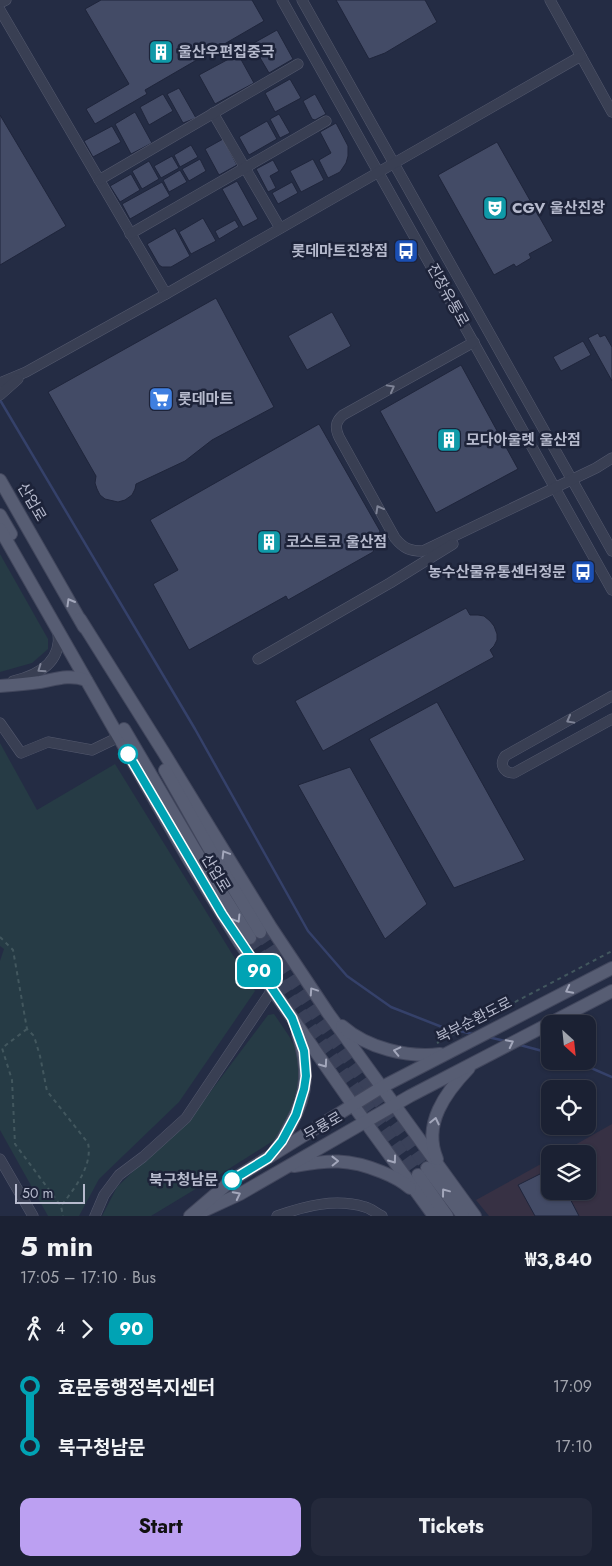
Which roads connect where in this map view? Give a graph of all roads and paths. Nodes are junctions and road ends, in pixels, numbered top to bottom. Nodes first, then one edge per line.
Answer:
1 (6, 0) edge
2 (282, 0) edge
3 (302, 0) edge
4 (550, 0) edge
5 (0, 3) edge
6 (0, 10) edge
7 (581, 56) junction
8 (298, 64) dead end
9 (612, 112) edge
10 (213, 114) junction
11 (326, 121) dead end
12 (394, 163) junction
13 (245, 168) junction
14 (379, 172) junction
15 (99, 180) junction
16 (280, 228) junction
17 (130, 234) junction
18 (166, 294) junction
19 (474, 342) junction
20 (26, 372) junction
21 (0, 383) edge
22 (0, 395) edge
23 (612, 458) edge
24 (0, 480) edge
25 (572, 480) junction
26 (555, 487) junction
27 (0, 515) edge
28 (499, 516) junction
29 (0, 529) edge
30 (612, 551) edge
31 (612, 590) edge
32 (80, 619) junction
33 (58, 631) junction
34 (258, 659) dead end
35 (86, 680) junction
36 (0, 685) edge
37 (612, 696) edge
38 (612, 719) edge
39 (0, 723) edge
40 (119, 737) junction
41 (0, 937) edge
42 (612, 951) edge
43 (612, 968) edge
44 (272, 990) junction
45 (612, 991) edge
46 (328, 1013) junction
47 (292, 1018) junction
48 (27, 1029) junction
49 (453, 1035) dead end
50 (450, 1051) junction
51 (481, 1058) junction
52 (382, 1087) junction
53 (394, 1104) junction
54 (353, 1105) junction
55 (364, 1121) junction
56 (268, 1158) junction
57 (0, 1159) edge
58 (286, 1167) junction
59 (440, 1168) junction
60 (419, 1195) junction
61 (61, 1206) junction
62 (32, 1216) edge
63 (63, 1216) edge
64 (95, 1216) edge
65 (192, 1216) edge
66 (277, 1216) edge
67 (382, 1216) edge
68 (434, 1216) edge
69 (447, 1216) edge
70 (463, 1216) edge
71 (475, 1216) edge

1 - 5 street
2 - 14 street, 진장유통로
3 - 12 street, 진장유통로
4 - 7 street
6 - 15 street
7 - 9 street
7 - 12 street
8 - 10 street
10 - 13 street
10 - 15 street
11 - 13 street
12 - 14 street
12 - 25 street, 진장유통로
13 - 16 street
13 - 17 street
14 - 16 street
14 - 19 street, 진장유통로
15 - 17 street
16 - 18 street
17 - 18 street
18 - 20 street
19 - 26 street, 진장유통로
28 -> 19 street
20 - 21 street
20 - 22 street
23 - 25 street
32 -> 24 main road, 산업로
25 - 26 street
25 - 30 street, 진장유통로
26 - 28 street
26 - 31 street, 진장유통로
27 -> 32 main road, 산업로
28 - 34 street
29 - 33 main road, 산업로
46 -> 32 main road, 산업로
33 - 35 main road, 산업로
33 -> 36 street
35 - 36 main road
35 - 40 main road, 산업로
37 -> 38 street
39 - 40 street
40 - 44 main road, 산업로
41 - 48 path
42 - 49 path
43 -> 50 main road, 북부순환도로
44 - 47 main road, 산업로
44 - 64 street
51 -> 45 main road
50 -> 46 main road
46 - 52 main road, 산업로
47 -> 54 main road, 산업로
47 - 56 main road
48 - 61 path
48 - 61 path
50 - 52 main road, 북부순환도로
51 - 53 main road
59 -> 51 main road
52 - 53 main road, 산업로
52 - 54 main road, 북부순환도로
53 - 55 main road
53 - 59 main road, 산업로
54 - 55 main road, 산업로
54 - 56 main road, 무룡로
55 - 58 main road, 무룡로
55 -> 60 main road, 산업로
56 - 65 main road, 무룡로
57 - 62 street
58 -> 60 main road
65 -> 58 main road, 무룡로
59 - 71 main road, 산업로
60 - 68 main road, 산업로
61 - 63 path
66 - 67 street
70 -> 69 main road

